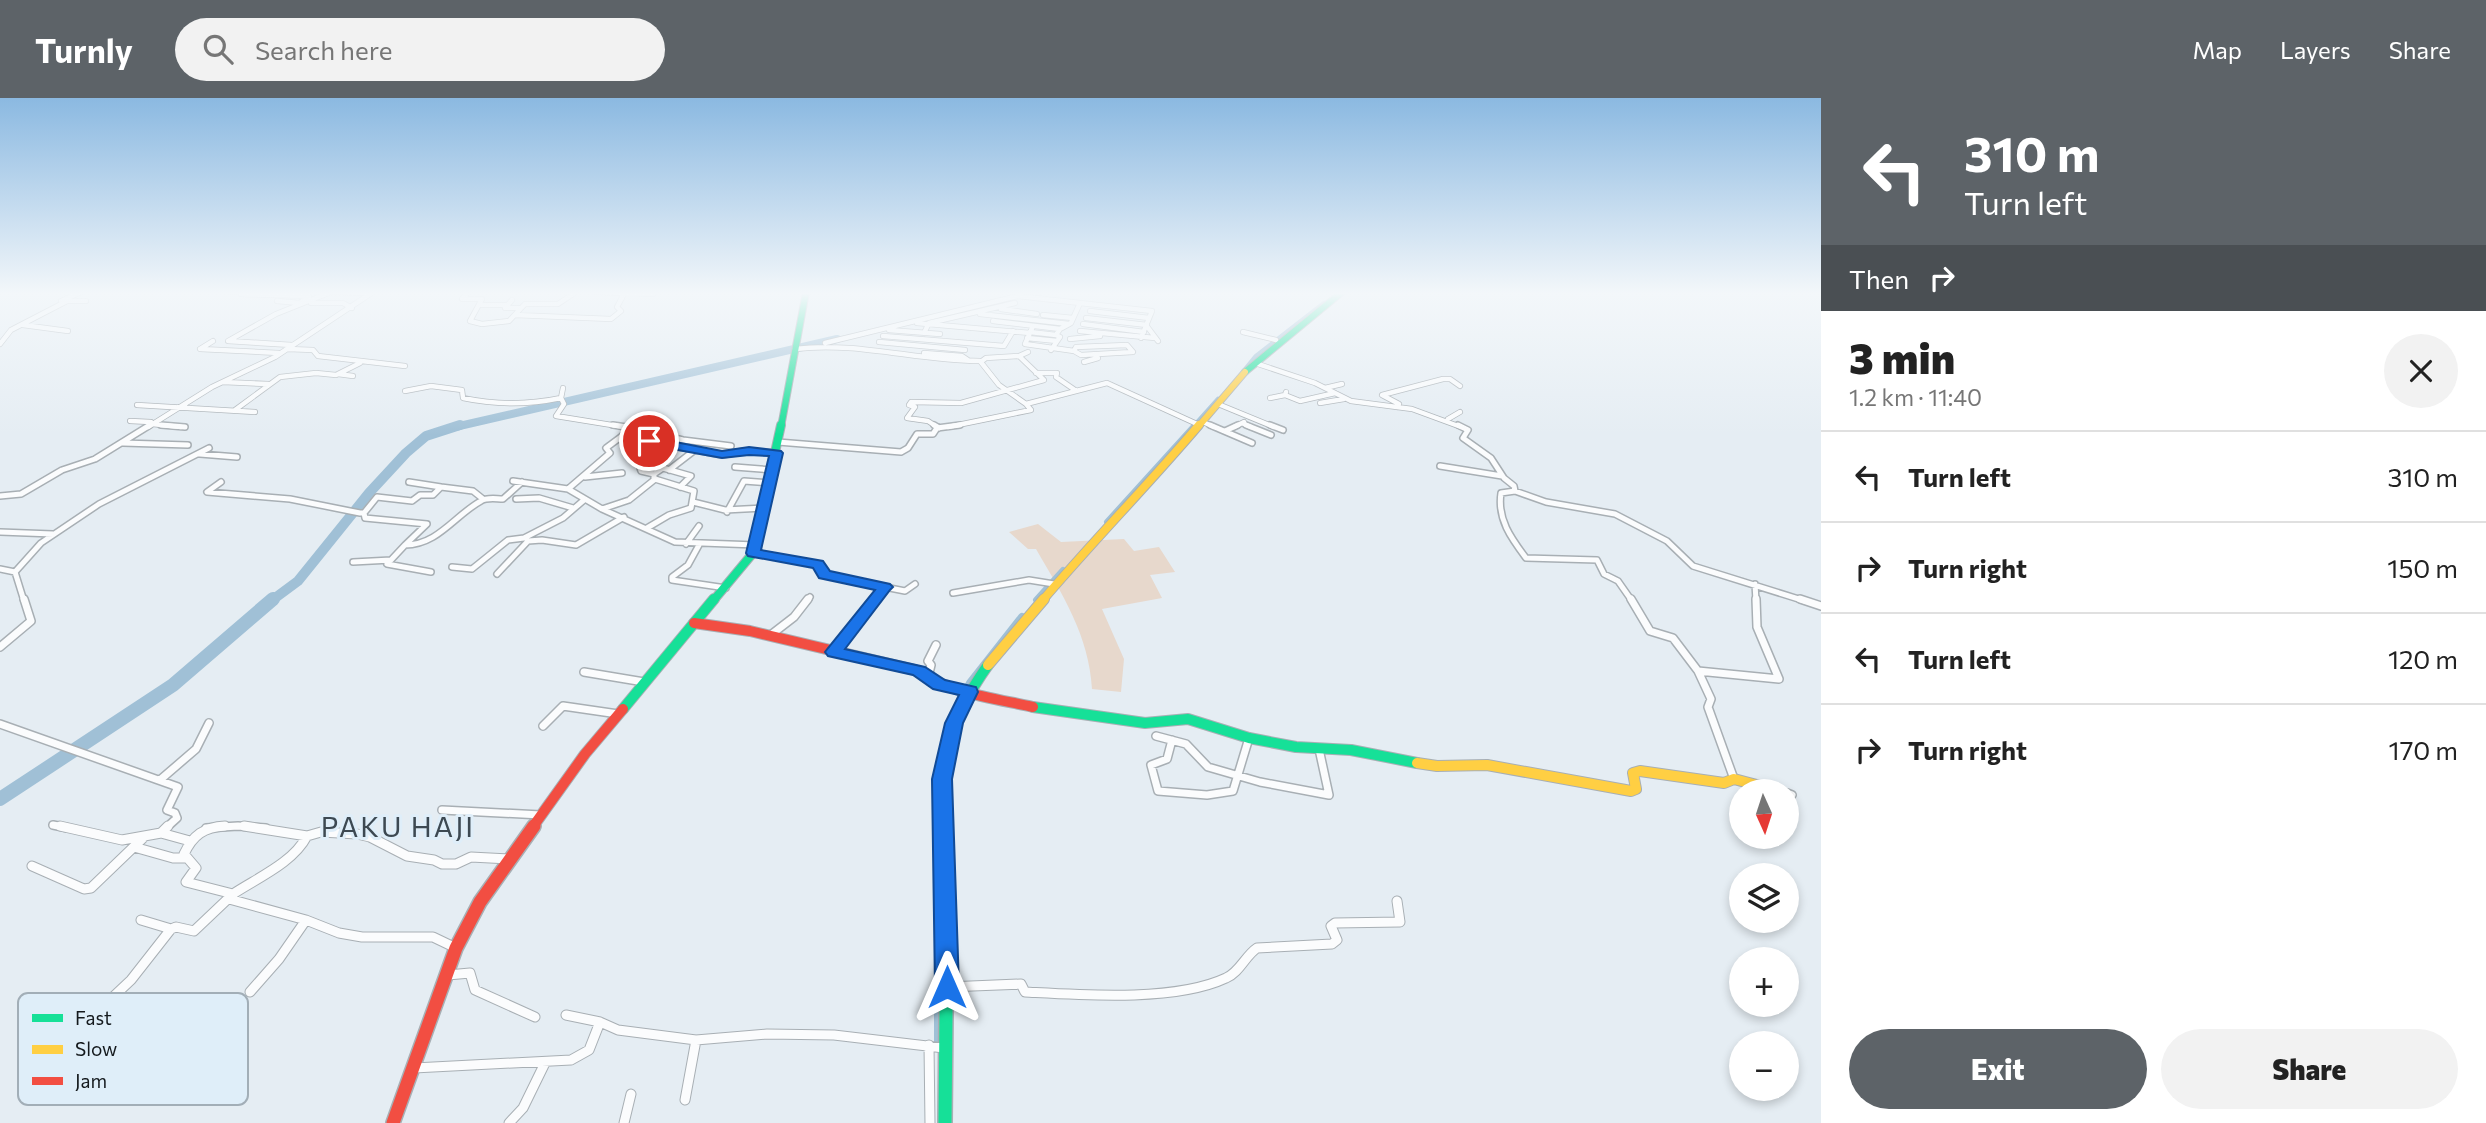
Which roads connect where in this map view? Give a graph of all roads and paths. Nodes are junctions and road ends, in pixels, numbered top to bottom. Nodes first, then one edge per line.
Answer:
1 (230, 340) edge
2 (301, 340) edge
3 (796, 340) edge
4 (836, 340) edge
5 (934, 340) joint
6 (970, 340) edge
7 (987, 340) edge
8 (1008, 340) edge
9 (1027, 340) edge
10 (1052, 340) edge
11 (1275, 340) edge
12 (213, 341) dead end
13 (1057, 341) joint
14 (879, 342) joint
15 (952, 342) joint
16 (968, 343) junction
17 (986, 344) junction
18 (814, 345) junction
19 (929, 346) junction
20 (290, 347) junction
21 (795, 347) junction
22 (1053, 349) junction
23 (874, 350) junction
24 (965, 350) junction
25 (1074, 351) junction
26 (1028, 352) dead end
27 (926, 353) junction
28 (281, 354) junction
29 (1110, 354) junction
30 (359, 355) dead end
31 (962, 356) junction
32 (1019, 356) junction
33 (352, 360) junction
34 (969, 361) junction
35 (982, 361) junction
36 (1084, 362) dead end
37 (360, 363) junction
38 (1255, 363) junction
39 (405, 366) dead end
40 (1036, 373) junction
41 (338, 374) junction
42 (353, 376) dead end
43 (222, 382) junction
44 (270, 384) junction
45 (1342, 384) dead end
46 (1460, 386) dead end
47 (563, 388) dead end
48 (1325, 388) junction
49 (1004, 389) junction
50 (1075, 390) junction
51 (405, 391) dead end
52 (1335, 393) junction
53 (1270, 398) dead end
54 (1346, 399) junction
55 (562, 400) junction
56 (1320, 403) dead end
57 (1026, 404) junction
58 (1218, 404) junction
59 (137, 405) dead end
60 (180, 407) junction
61 (1397, 407) junction
62 (235, 410) junction
63 (255, 412) dead end
64 (1460, 412) dead end
65 (1252, 418) junction
66 (1446, 419) junction
67 (130, 421) dead end
68 (1220, 421) dead end
69 (152, 423) junction
70 (1242, 423) junction
71 (1200, 424) junction
72 (185, 427) dead end
73 (634, 428) junction
74 (941, 428) junction
75 (1283, 430) dead end
76 (1225, 431) junction
77 (1250, 435) dead end
78 (1271, 435) dead end
79 (622, 436) junction
80 (1242, 438) junction
81 (778, 442) junction
82 (121, 443) junction
83 (1252, 443) dead end
84 (187, 445) dead end
85 (667, 445) junction
86 (731, 446) dead end
87 (209, 448) dead end
88 (695, 450) junction
89 (653, 453) dead end
90 (776, 453) junction
91 (200, 454) junction
92 (237, 457) dead end
93 (1440, 466) dead end
94 (736, 467) dead end
95 (640, 468) dead end
96 (669, 470) junction
97 (772, 470) junction
98 (622, 473) dead end
99 (654, 476) junction
100 (1502, 476) junction
101 (585, 477) junction
102 (513, 481) dead end
103 (221, 482) dead end
104 (409, 482) dead end
105 (522, 482) junction
106 (770, 483) junction
107 (441, 487) junction
108 (680, 487) junction
109 (568, 489) junction
110 (1515, 491) junction
111 (0, 496) edge
112 (483, 499) junction
113 (516, 499) dead end
114 (584, 500) junction
115 (693, 502) junction
116 (573, 508) junction
117 (764, 508) junction
118 (602, 509) junction
119 (728, 510) junction
120 (362, 513) junction
121 (624, 517) junction
122 (699, 526) dead end
123 (647, 528) junction
124 (0, 532) edge
125 (53, 534) junction
126 (524, 538) junction
127 (533, 540) junction
128 (686, 544) junction
129 (405, 545) junction
130 (699, 545) junction
131 (755, 549) junction
132 (391, 560) junction
133 (353, 562) dead end
134 (452, 567) dead end
135 (0, 569) edge
136 (15, 572) junction
137 (431, 572) dead end
138 (497, 574) dead end
139 (915, 584) dead end
140 (1052, 584) junction
141 (1755, 584) junction
142 (885, 587) junction
143 (726, 588) junction
144 (953, 593) dead end
145 (810, 597) dead end
146 (1821, 606) edge
147 (694, 623) junction
148 (772, 634) junction
149 (936, 645) dead end
150 (0, 647) edge
151 (834, 652) junction
152 (1698, 671) junction
153 (584, 672) dead end
154 (928, 677) junction
155 (644, 682) junction
156 (964, 691) junction
157 (618, 713) junction
158 (209, 723) dead end
159 (0, 724) edge
160 (543, 726) dead end
161 (1156, 737) dead end
162 (1249, 738) junction
163 (1172, 740) junction
164 (1318, 749) junction
165 (1237, 775) junction
166 (1734, 779) edge
167 (160, 780) junction
168 (1729, 781) edge
169 (442, 810) dead end
170 (541, 815) junction
171 (53, 825) dead end
172 (161, 833) junction
173 (307, 836) junction
174 (144, 837) junction
175 (190, 841) junction
176 (134, 847) junction
177 (185, 858) junction
178 (509, 859) junction
179 (32, 866) dead end
180 (231, 897) junction
181 (1397, 901) dead end
182 (141, 920) dead end
183 (306, 920) junction
184 (171, 929) junction
185 (456, 948) junction
186 (447, 975) junction
187 (947, 987) junction
188 (250, 992) dead end
189 (117, 993) edge
190 (566, 1015) dead end
191 (535, 1017) dead end
192 (600, 1022) junction
193 (696, 1040) junction
194 (936, 1046) junction
195 (545, 1063) junction
196 (410, 1069) junction
197 (631, 1094) dead end
198 (685, 1100) dead end
199 (393, 1123) edge
200 (509, 1123) edge
201 (624, 1123) edge
202 (930, 1123) edge
203 (945, 1123) edge

1 - 20 street
2 - 20 street
3 - 21 street
4 - 18 street
5 - 15 street
5 - 19 street
6 - 16 street
7 - 17 street
8 - 17 street
9 - 22 street
10 - 13 street
11 - 38 street
12 - 28 street
13 - 22 street
14 - 19 street
14 - 23 street
15 - 16 street
16 - 17 street
16 - 24 street
18 - 21 street
18 - 23 street
19 - 24 street
19 - 27 street
20 - 28 street
20 - 33 street
21 - 81 street
22 - 25 street
23 - 27 street
23 - 34 street
24 - 31 street
25 - 29 street
25 - 29 street
26 - 32 street
27 - 31 street
28 - 43 street
29 - 36 street
30 - 33 street
31 - 34 street
32 - 35 street
32 - 40 street
33 - 37 street
34 - 35 street
35 - 49 street
37 - 39 street
37 - 41 street
38 - 48 street
38 - 58 street
40 - 49 street
40 - 50 street
41 - 42 street
41 - 44 street
43 - 44 street
43 - 60 street
44 - 62 street
45 - 48 street
46 - 61 street
47 - 55 street
48 - 52 street
49 - 57 street
49 - 74 street
50 - 57 street
50 - 71 street
51 - 55 street
52 - 53 street
52 - 54 street
54 - 56 street
54 - 61 street
55 - 73 street
57 - 74 street
58 - 65 street
58 - 71 street
59 - 60 street
60 - 62 street
60 - 69 street
61 - 66 street
62 - 63 street
64 - 66 street
65 - 70 street
65 - 75 street
66 - 100 street
67 - 69 street
68 - 71 street
69 - 72 street
69 - 82 street
70 - 76 street
70 - 78 street
71 - 76 street
71 - 140 street
73 - 79 street
73 - 86 street
74 - 81 street
76 - 80 street
77 - 80 street
79 - 85 street
79 - 101 street
80 - 83 street
81 - 90 street
82 - 84 street
82 - 111 street
85 - 88 street
85 - 89 street
87 - 91 street
88 - 90 street
88 - 96 street
90 - 97 street
91 - 92 street
91 - 125 street
93 - 100 street
94 - 97 street
95 - 99 street
96 - 99 street
96 - 108 street
97 - 106 street
98 - 101 street
99 - 108 street
99 - 118 street
100 - 110 street
101 - 109 street
102 - 105 street
103 - 120 street
104 - 107 street
105 - 109 street
105 - 112 street
106 - 117 street
106 - 119 street
107 - 112 street
107 - 120 street
108 - 115 street
109 - 114 street
110 - 141 street
110 - 152 street
112 - 129 street
113 - 116 street
114 - 116 street
114 - 118 street
115 - 119 street
115 - 123 street
116 - 126 street
117 - 119 street
117 - 131 street
118 - 121 street
120 - 129 street
121 - 123 street
121 - 127 street
122 - 128 street
123 - 128 street
124 - 125 street
125 - 136 street
126 - 127 street
126 - 134 street
127 - 138 street
128 - 130 street
129 - 132 street
130 - 131 street
130 - 143 street
131 - 142 street
131 - 143 street
132 - 133 street
132 - 137 street
135 - 136 street
136 - 150 street
139 - 142 street
140 - 144 street
140 - 156 street
141 - 146 street
141 - 152 street
142 - 151 street
143 - 147 street
145 - 148 street
147 - 148 street
147 - 155 street
148 - 151 street
149 - 154 street
151 - 154 street
152 - 166 street
153 - 155 street
154 - 156 street
155 - 157 street
156 - 162 street
156 - 187 street
157 - 160 street
157 - 170 street
158 - 167 street
159 - 167 street
161 - 163 street
162 - 164 street
162 - 165 street
163 - 165 street
163 - 165 street
164 - 165 street
164 - 168 street
167 - 172 street
169 - 170 street
170 - 178 street
171 - 174 street
172 - 174 street
172 - 175 street
173 - 175 street
173 - 178 street
173 - 180 street
174 - 176 street
175 - 177 street
176 - 177 street
176 - 179 street
177 - 180 street
178 - 185 street
180 - 183 street
180 - 184 street
181 - 187 street
182 - 184 street
183 - 185 street
183 - 188 street
184 - 189 street
185 - 186 street
186 - 191 street
186 - 196 street
187 - 194 street
190 - 192 street
192 - 193 street
192 - 195 street
193 - 194 street
193 - 198 street
194 - 202 street
194 - 203 street
195 - 196 street
195 - 200 street
196 - 199 street
197 - 201 street

